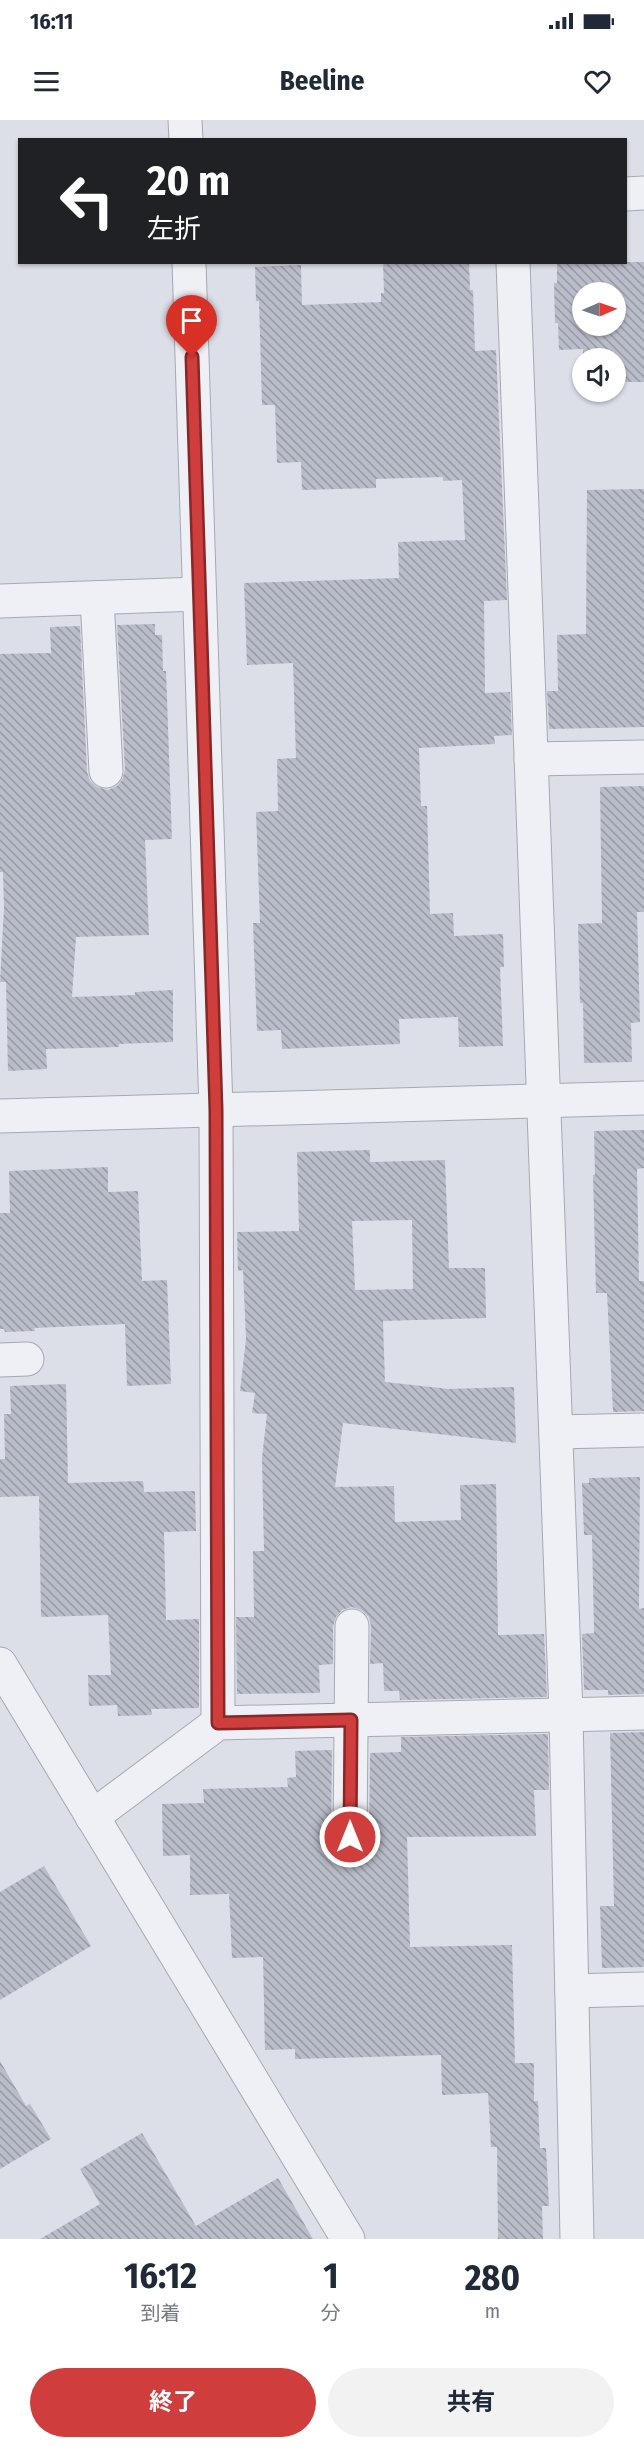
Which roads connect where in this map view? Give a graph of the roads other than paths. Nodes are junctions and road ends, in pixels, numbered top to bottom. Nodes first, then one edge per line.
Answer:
1 (185, 120) edge
2 (186, 138) edge
3 (627, 194) edge
4 (644, 194) edge
5 (189, 264) edge
6 (513, 264) edge
7 (199, 594) junction
8 (97, 598) junction
9 (0, 601) edge
10 (644, 757) edge
11 (531, 759) junction
12 (106, 771) dead end
13 (644, 1098) edge
14 (544, 1101) junction
15 (216, 1110) junction
16 (0, 1116) edge
17 (644, 1430) edge
18 (556, 1432) junction
19 (352, 1626) dead end
20 (2, 1674) edge
21 (644, 1713) edge
22 (566, 1714) junction
23 (351, 1720) junction
24 (218, 1723) junction
25 (93, 1817) junction
26 (350, 1837) dead end
27 (644, 1989) edge
28 (572, 1991) junction
29 (348, 2239) edge
30 (577, 2239) edge

1 - 2 street
3 - 4 street
5 - 7 street
6 - 11 street
7 - 8 street
7 - 15 street
8 - 9 street
8 - 12 street
10 - 11 street
11 - 14 street
13 - 14 street
14 - 15 street
14 - 18 street
15 - 16 street
15 - 24 street
17 - 18 street
18 - 22 street
19 - 23 street
20 - 25 street
21 - 22 street
22 - 23 street
22 - 28 street
23 - 24 street
23 - 26 street
24 - 25 street
25 - 29 street
27 - 28 street
28 - 30 street

